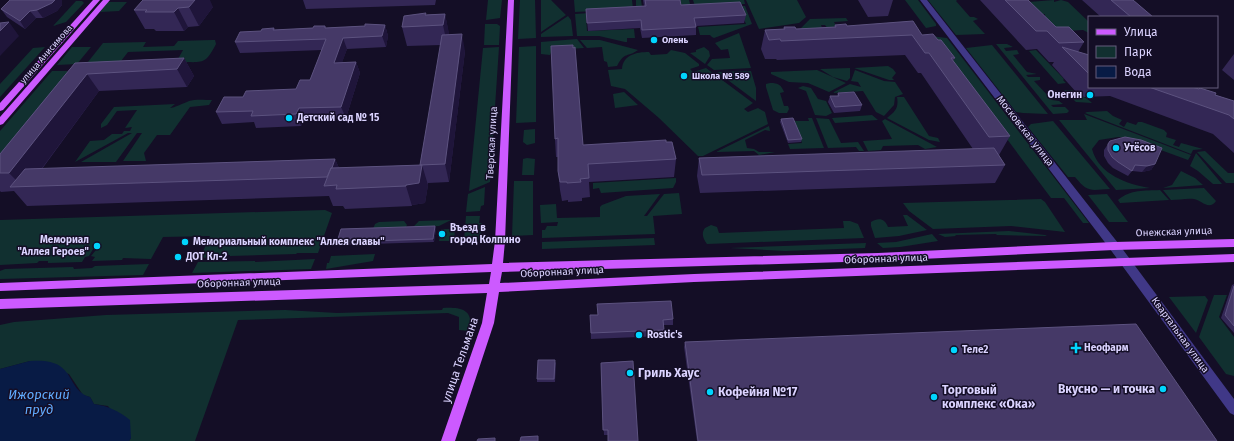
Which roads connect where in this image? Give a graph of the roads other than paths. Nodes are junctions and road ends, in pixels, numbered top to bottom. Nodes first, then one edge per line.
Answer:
1 (97, 0) edge
2 (107, 0) edge
3 (511, 0) edge
4 (923, 0) edge
5 (0, 108) edge
6 (0, 122) edge
7 (1234, 243) edge
8 (1114, 246) junction
9 (1234, 258) edge
10 (1126, 262) junction
11 (497, 268) junction
12 (0, 287) edge
13 (494, 288) junction
14 (0, 304) edge
15 (1234, 408) edge
16 (448, 441) edge

1 - 5 main road, улица Анисимова
2 - 6 main road, улица Анисимова
3 - 11 main road, Тверская улица
4 - 8 street, Московская улица
7 - 8 main road, Онежская улица
8 - 10 street, Московская улица
8 - 11 main road, Оборонная улица
9 - 10 main road
10 - 13 main road, Оборонная улица
10 - 15 street, Квартальная улица
11 - 12 main road, Оборонная улица
11 - 13 main road, Тверская улица
13 - 14 main road, Оборонная улица
13 - 16 main road, улица Тельмана

